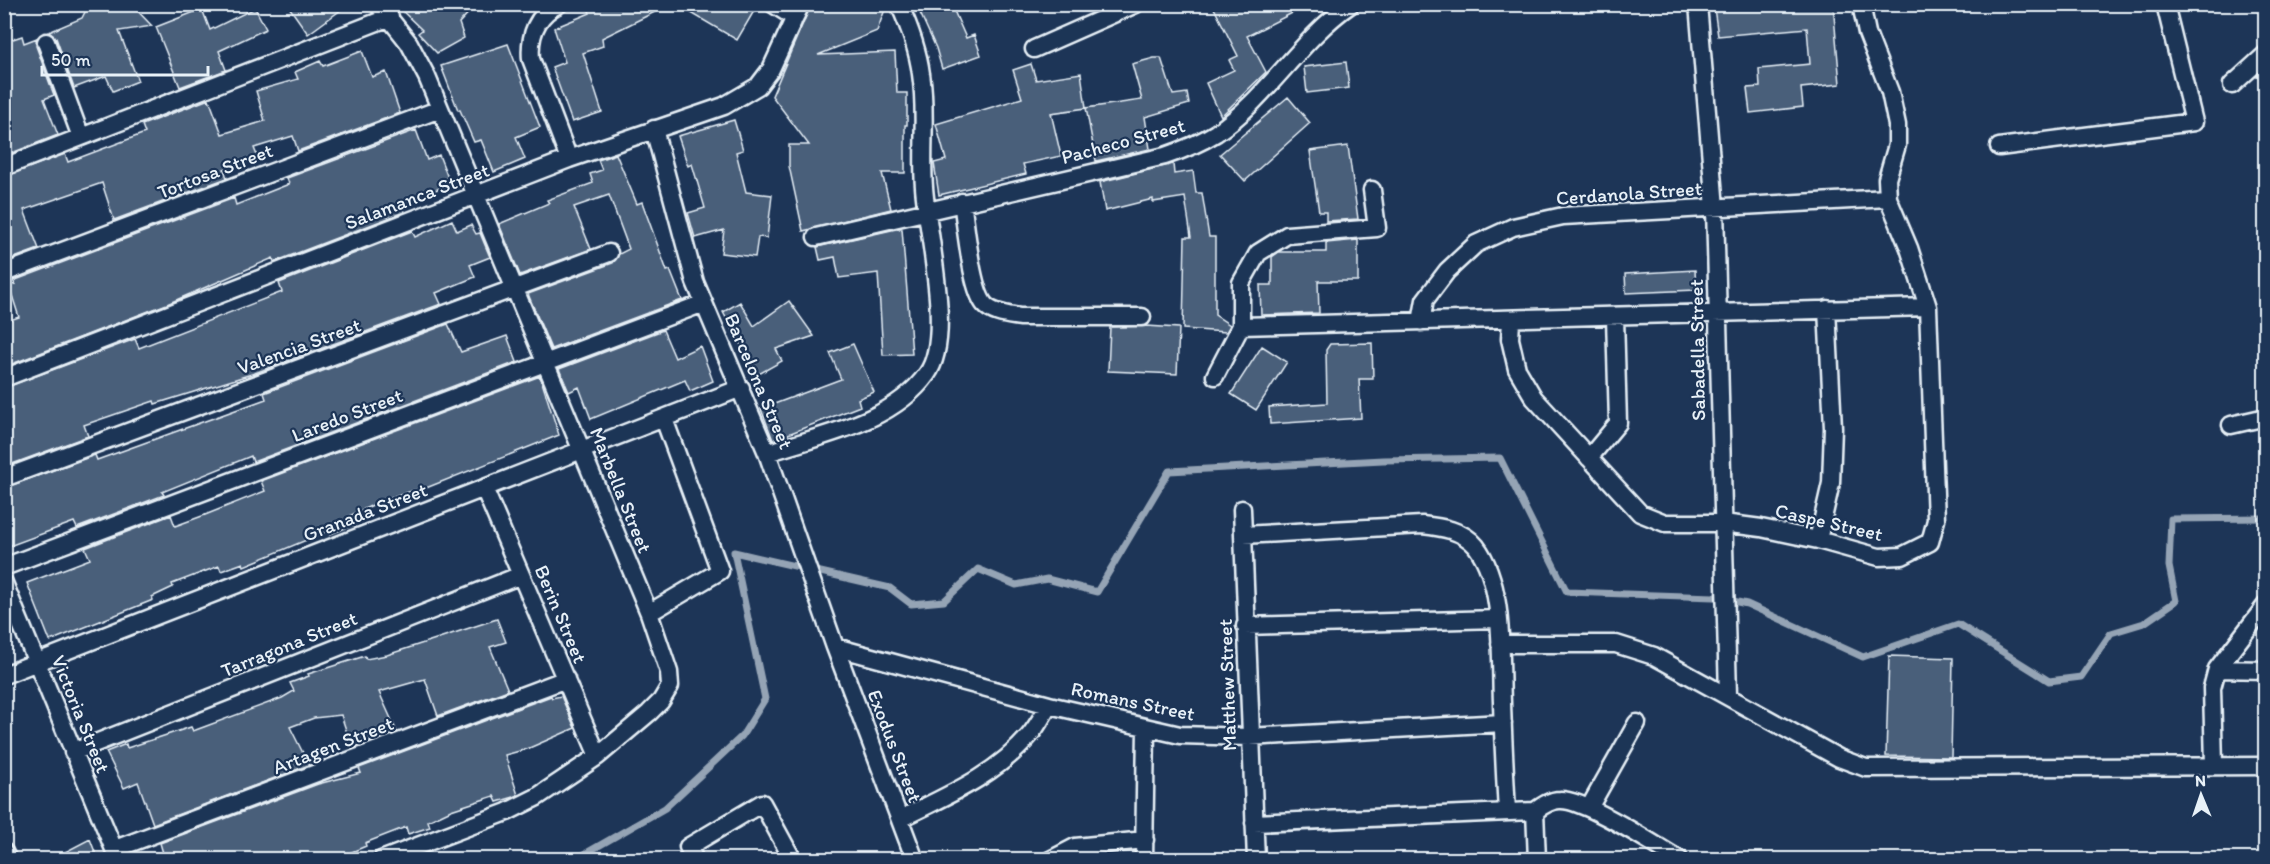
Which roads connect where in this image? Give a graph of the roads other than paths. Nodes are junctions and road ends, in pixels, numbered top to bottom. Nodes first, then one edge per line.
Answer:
1 (378, 4) edge
2 (559, 4) edge
3 (773, 4) edge
4 (899, 4) edge
5 (1136, 4) edge
6 (1351, 4) edge
7 (1698, 4) edge
8 (1861, 4) edge
9 (2165, 4) edge
10 (798, 11) edge
11 (390, 17) junction
12 (46, 42) dead end
13 (1034, 49) dead end
14 (2265, 54) edge
15 (2232, 85) dead end
16 (440, 109) junction
17 (654, 129) junction
18 (81, 137) junction
19 (1999, 147) dead end
20 (570, 159) junction
21 (4, 167) edge
22 (1372, 190) dead end
23 (476, 196) junction
24 (1888, 198) junction
25 (962, 202) junction
26 (1715, 207) junction
27 (927, 211) junction
28 (816, 237) dead end
29 (609, 253) dead end
30 (4, 273) edge
31 (514, 288) junction
32 (704, 303) junction
33 (1928, 307) junction
34 (1827, 309) junction
35 (1717, 313) junction
36 (1142, 317) dead end
37 (1615, 317) junction
38 (1511, 320) junction
39 (1421, 322) junction
40 (1241, 326) junction
41 (547, 363) junction
42 (1215, 376) dead end
43 (4, 378) edge
44 (741, 388) junction
45 (2265, 417) edge
46 (663, 419) junction
47 (2231, 425) dead end
48 (583, 450) junction
49 (767, 453) junction
50 (1589, 458) junction
51 (4, 478) edge
52 (484, 488) junction
53 (1242, 509) dead end
54 (1723, 524) junction
55 (1243, 535) junction
56 (1818, 540) junction
57 (4, 567) edge
58 (521, 575) junction
59 (4, 583) edge
60 (2265, 606) edge
61 (649, 614) junction
62 (1498, 619) junction
63 (1245, 626) junction
64 (1500, 644) junction
65 (835, 647) junction
66 (37, 662) junction
67 (2217, 669) junction
68 (2265, 670) edge
69 (4, 675) edge
70 (566, 679) junction
71 (1728, 695) junction
72 (1049, 705) junction
73 (1503, 723) junction
74 (1637, 723) dead end
75 (1146, 728) junction
76 (1249, 737) junction
77 (73, 752) junction
78 (598, 756) junction
79 (2214, 765) junction
80 (2265, 766) edge
81 (1589, 808) junction
82 (1535, 811) junction
83 (1506, 812) junction
84 (900, 819) junction
85 (1254, 823) junction
86 (1145, 840) junction
87 (4, 852) edge
88 (117, 854) edge
89 (8, 860) edge
90 (381, 860) edge
91 (695, 860) edge
92 (793, 860) edge
93 (915, 860) edge
94 (1050, 860) edge
95 (1144, 860) edge
96 (1256, 860) edge
97 (1537, 860) edge
98 (1680, 860) edge

1 - 11 street, Marbella Street
2 - 20 street
3 - 10 street
4 - 27 street
5 - 13 street
6 - 25 street, Pacheco Street
7 - 26 street, Sabadella Street
8 - 24 street
9 - 19 street
10 - 17 street, Salamanca Street
11 - 16 street, Marbella Street
11 - 18 street
12 - 18 street
14 - 15 street
16 - 23 street, Marbella Street
16 - 30 street, Tortosa Street
17 - 20 street, Salamanca Street
17 - 32 street, Barcelona Street
18 - 21 street
20 - 23 street, Salamanca Street
22 - 40 street
23 - 31 street, Marbella Street
23 - 43 street, Salamanca Street
24 - 26 street, Cerdanola Street
24 - 33 street, Caspe Street
25 - 27 street, Pacheco Street
25 - 36 street
26 - 35 street, Sabadella Street
26 - 39 street, Cerdanola Street
27 - 28 street, Pacheco Street
27 - 49 street
29 - 31 street, Valencia Street
31 - 41 street, Marbella Street
31 - 51 street, Valencia Street
32 - 41 street, Laredo Street
32 - 44 street, Barcelona Street
33 - 34 street
33 - 56 street, Caspe Street
34 - 35 street
34 - 56 street
35 - 37 street
35 - 54 street, Sabadella Street
37 - 38 street
37 - 50 street
38 - 39 street
38 - 50 street, Caspe Street
39 - 40 street
40 - 42 street
41 - 48 street, Marbella Street
41 - 57 street, Laredo Street
44 - 46 street, Granada Street
44 - 49 street, Barcelona Street
45 - 47 street
46 - 48 street, Granada Street
46 - 61 street
48 - 52 street, Granada Street
48 - 61 street, Marbella Street
49 - 65 street, Barcelona Street
50 - 54 street, Caspe Street
52 - 58 street, Berin Street
52 - 66 street, Granada Street
53 - 55 street, Matthew Street
54 - 56 street, Caspe Street
54 - 71 street, Sabadella Street
55 - 62 street
55 - 63 street, Matthew Street
58 - 70 street, Berin Street
58 - 77 street, Tarragona Street
59 - 66 street, Victoria Street
60 - 67 street
61 - 78 street, Marbella Street
62 - 63 street
62 - 64 street
63 - 76 street, Matthew Street
64 - 71 street
64 - 73 street
65 - 72 street, Romans Street
65 - 84 street, Exodus Street
66 - 69 street, Granada Street
66 - 77 street, Victoria Street
67 - 68 street
67 - 79 street
70 - 78 street, Berin Street
70 - 88 street, Artagen Street
71 - 79 street
72 - 75 street, Romans Street
72 - 84 street
73 - 76 street, Romans Street
73 - 83 street
74 - 81 street
75 - 76 street, Romans Street
75 - 86 street
76 - 85 street, Matthew Street
77 - 88 street, Victoria Street
78 - 90 street, Marbella Street
79 - 80 street
81 - 82 street
81 - 98 street
82 - 83 street
82 - 97 street
83 - 85 street
84 - 93 street, Exodus Street
85 - 96 street, Matthew Street
86 - 94 street
86 - 95 street
87 - 89 street
91 - 92 street

